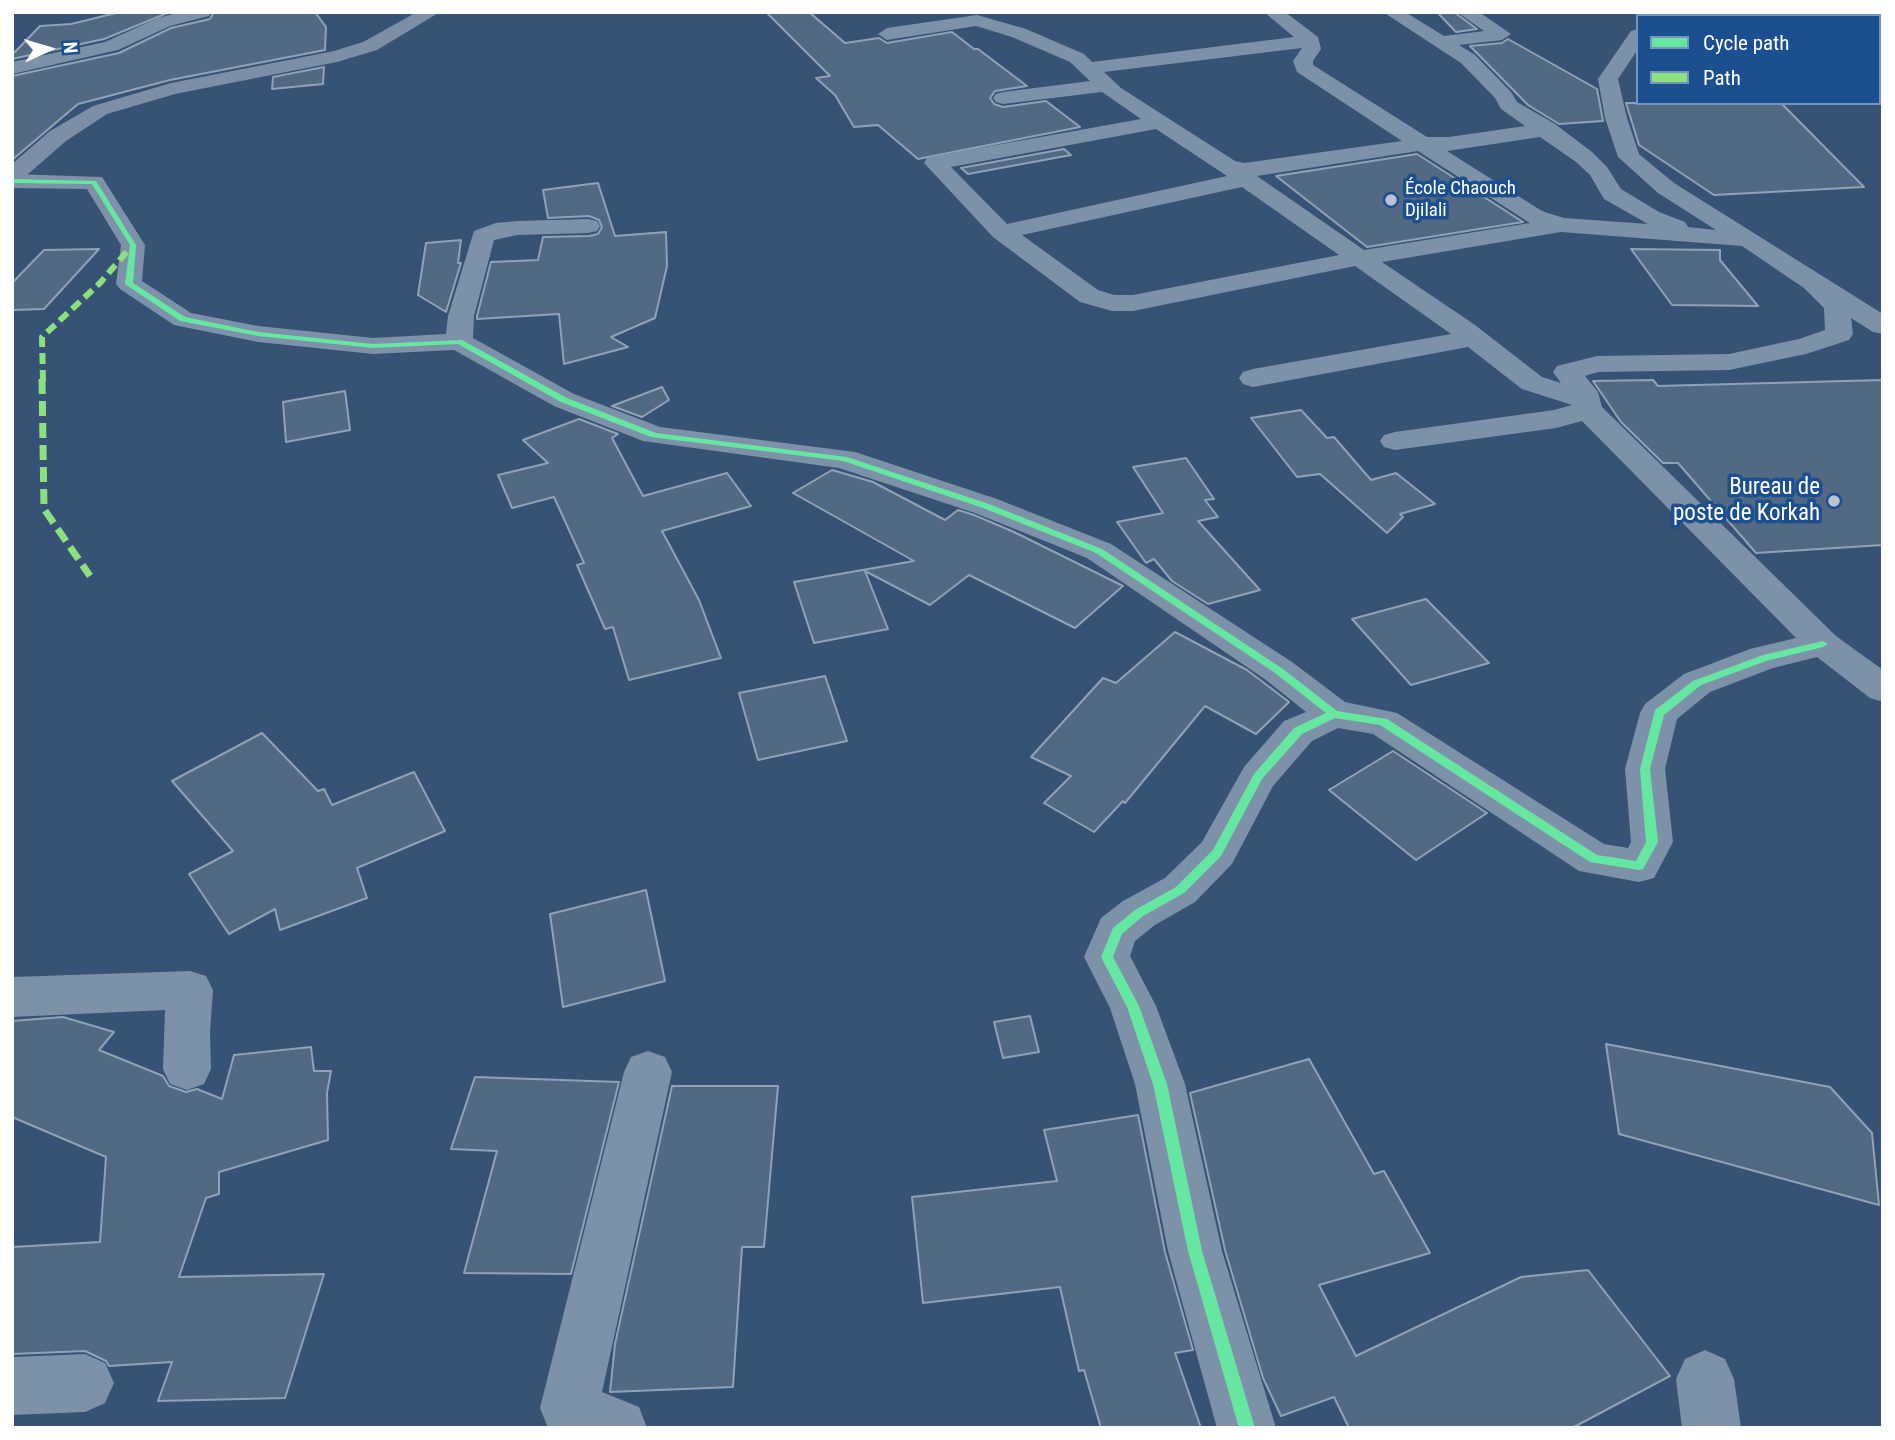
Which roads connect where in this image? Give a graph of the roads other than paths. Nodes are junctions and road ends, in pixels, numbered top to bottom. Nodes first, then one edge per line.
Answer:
1 (203, 12) edge
2 (431, 12) edge
3 (1273, 12) edge
4 (1466, 12) edge
5 (1396, 13) edge
6 (887, 34) dead end
7 (1636, 38) edge
8 (1311, 41) junction
9 (1440, 42) junction
10 (12, 68) edge
11 (1088, 68) junction
12 (1138, 86) dead end
13 (1109, 87) junction
14 (1003, 98) dead end
15 (1160, 122) junction
16 (1547, 129) junction
17 (1422, 144) junction
18 (1237, 173) junction
19 (12, 176) edge
20 (12, 181) edge
21 (1561, 225) junction
22 (588, 226) dead end
23 (1002, 232) junction
24 (1701, 236) junction
25 (1749, 240) junction
26 (1360, 258) junction
27 (1781, 261) junction
28 (1883, 326) edge
29 (1474, 338) junction
30 (459, 342) junction
31 (1253, 378) dead end
32 (1586, 405) junction
33 (1395, 441) dead end
34 (1824, 645) junction
35 (1883, 689) edge
36 (1334, 714) junction
37 (12, 997) edge
38 (187, 1069) dead end
39 (648, 1072) dead end
40 (85, 1383) dead end
41 (12, 1386) edge
42 (618, 1428) edge
43 (1247, 1428) edge

1 - 10 street
2 - 19 main road
3 - 8 street
4 - 9 street
5 - 9 street
6 - 11 street
7 - 25 street
8 - 11 street
8 - 17 street
9 - 16 street
11 - 13 street
12 - 13 street
13 - 14 street
13 - 15 street
15 - 18 street
15 - 23 street
16 - 17 street
16 - 24 street
17 - 18 street
17 - 21 street
18 - 23 street
18 - 26 street
20 - 30 street
21 - 24 street
21 - 26 street
22 - 30 street
23 - 26 street
24 - 25 street
25 - 27 street
26 - 29 street
27 - 28 street
27 - 32 street
29 - 31 street
29 - 32 street
30 - 36 street
32 - 33 street
32 - 34 street
34 - 35 street
34 - 36 street
36 - 43 street
37 - 38 street
39 - 42 street
40 - 41 street

